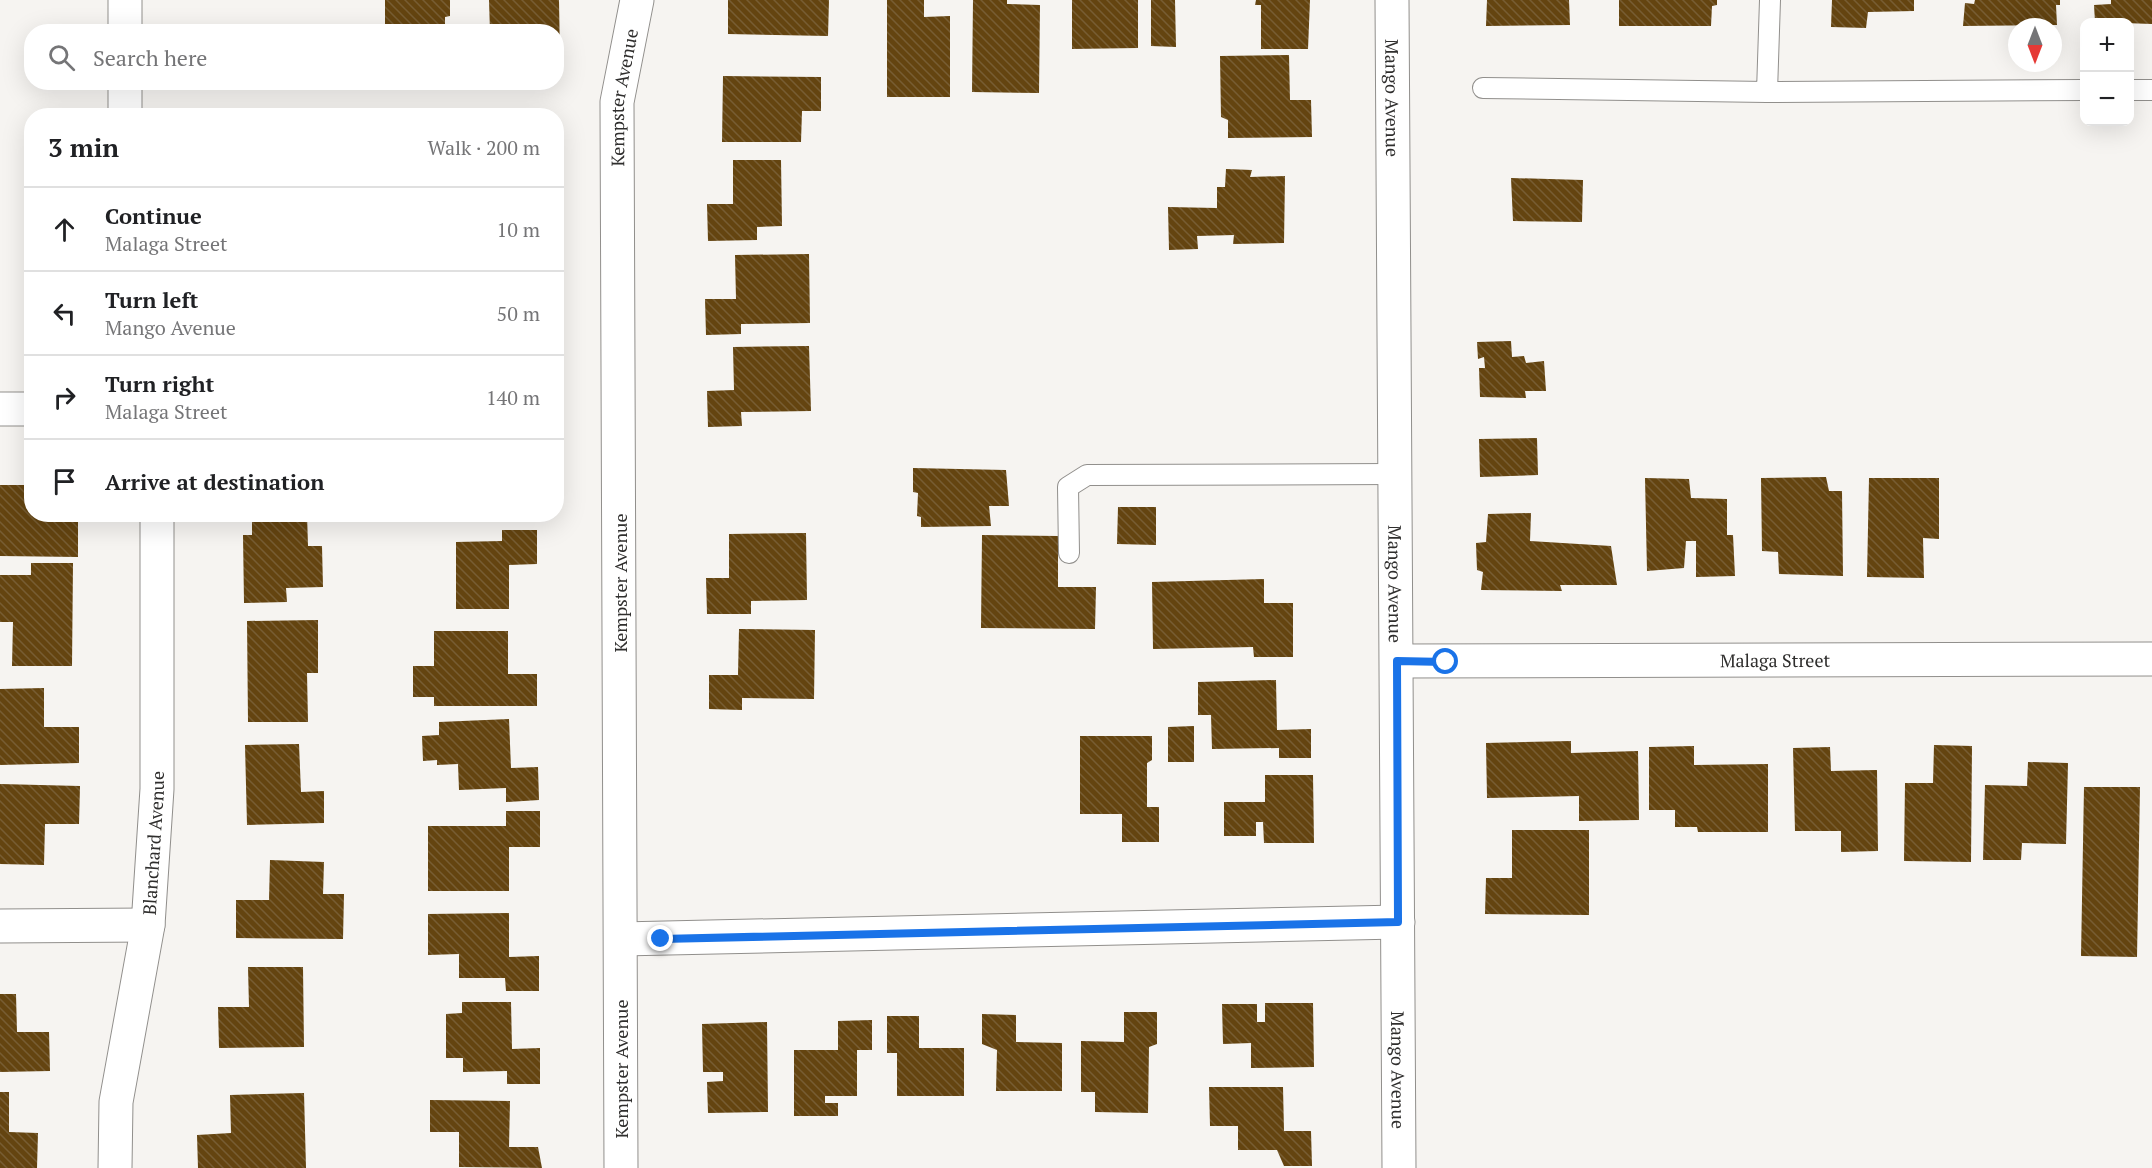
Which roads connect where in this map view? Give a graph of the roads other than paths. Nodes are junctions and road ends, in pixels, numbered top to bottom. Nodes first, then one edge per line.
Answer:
1 (125, 0) edge
2 (637, 0) edge
3 (1392, 0) edge
4 (1770, 0) edge
5 (125, 24) edge
6 (1483, 88) dead end
7 (125, 90) edge
8 (2080, 90) edge
9 (2134, 90) edge
10 (2152, 90) edge
11 (1767, 92) junction
12 (125, 108) edge
13 (0, 409) edge
14 (24, 409) edge
15 (1395, 474) junction
16 (157, 522) edge
17 (1069, 553) dead end
18 (2152, 659) edge
19 (1397, 661) junction
20 (1398, 922) junction
21 (148, 925) junction
22 (0, 926) edge
23 (621, 939) junction
24 (116, 1168) edge
25 (621, 1168) edge
26 (1399, 1168) edge

1 - 5 street
2 - 23 street, Kempster Avenue
3 - 15 street, Mango Avenue
4 - 11 lane
6 - 11 lane
7 - 12 street
8 - 11 lane
9 - 10 lane
13 - 14 street
15 - 17 lane
15 - 19 street, Mango Avenue
16 - 21 street, Blanchard Avenue
18 - 19 street, Malaga Street
19 - 20 street, Mango Avenue
20 - 23 street
20 - 26 street, Mango Avenue
21 - 22 street
21 - 24 street, Blanchard Avenue
23 - 25 street, Kempster Avenue

